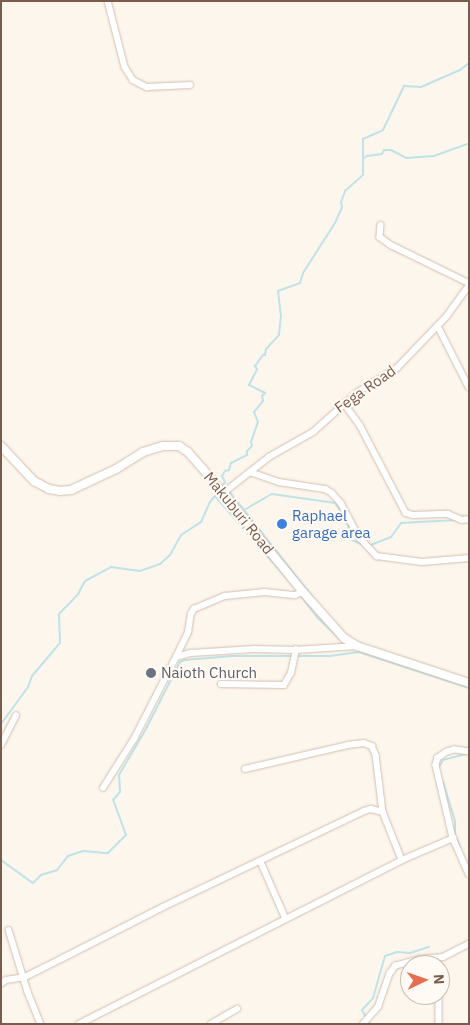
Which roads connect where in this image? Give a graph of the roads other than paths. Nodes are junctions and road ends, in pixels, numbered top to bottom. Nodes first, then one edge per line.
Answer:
1 (108, 1) edge
2 (190, 85) dead end
3 (381, 225) dead end
4 (469, 284) edge
5 (438, 326) junction
6 (469, 387) edge
7 (344, 403) junction
8 (1, 446) edge
9 (250, 472) junction
10 (222, 494) junction
11 (469, 519) edge
12 (469, 558) edge
13 (303, 592) junction
14 (357, 646) junction
15 (296, 650) junction
16 (176, 657) junction
17 (221, 684) dead end
18 (469, 684) edge
19 (16, 716) dead end
20 (1, 745) edge
21 (469, 752) edge
22 (245, 769) dead end
23 (103, 788) dead end
24 (383, 812) junction
25 (453, 838) junction
26 (402, 860) junction
27 (261, 862) junction
28 (469, 874) edge
29 (286, 920) junction
30 (9, 930) dead end
31 (469, 944) edge
32 (447, 955) edge
33 (400, 965) edge
34 (25, 976) junction
35 (1, 984) edge
36 (439, 1005) edge
37 (237, 1010) dead end
38 (365, 1023) edge
39 (41, 1024) edge
40 (79, 1024) edge
41 (211, 1024) edge
42 (439, 1024) edge

1 - 2 street
3 - 4 street
4 - 5 street, Fega Road
5 - 6 street
5 - 7 street, Fega Road
7 - 9 street, Fega Road
7 - 11 street
8 - 10 street, Makuburi Road
9 - 10 street, Fega Road
9 - 12 street
10 - 13 street, Makuburi Road
13 - 14 street, Makuburi Road
13 - 16 street
14 - 15 street
14 - 18 street, Makuburi Road
15 - 16 street
15 - 17 street
16 - 23 street
19 - 20 street
21 - 25 street
22 - 24 street
24 - 26 street
24 - 27 street
25 - 26 street
25 - 28 street
26 - 29 street
27 - 29 street
27 - 34 street
29 - 40 street
30 - 34 street
31 - 32 street
33 - 38 street
34 - 35 street
34 - 39 street
36 - 42 street
37 - 41 street

